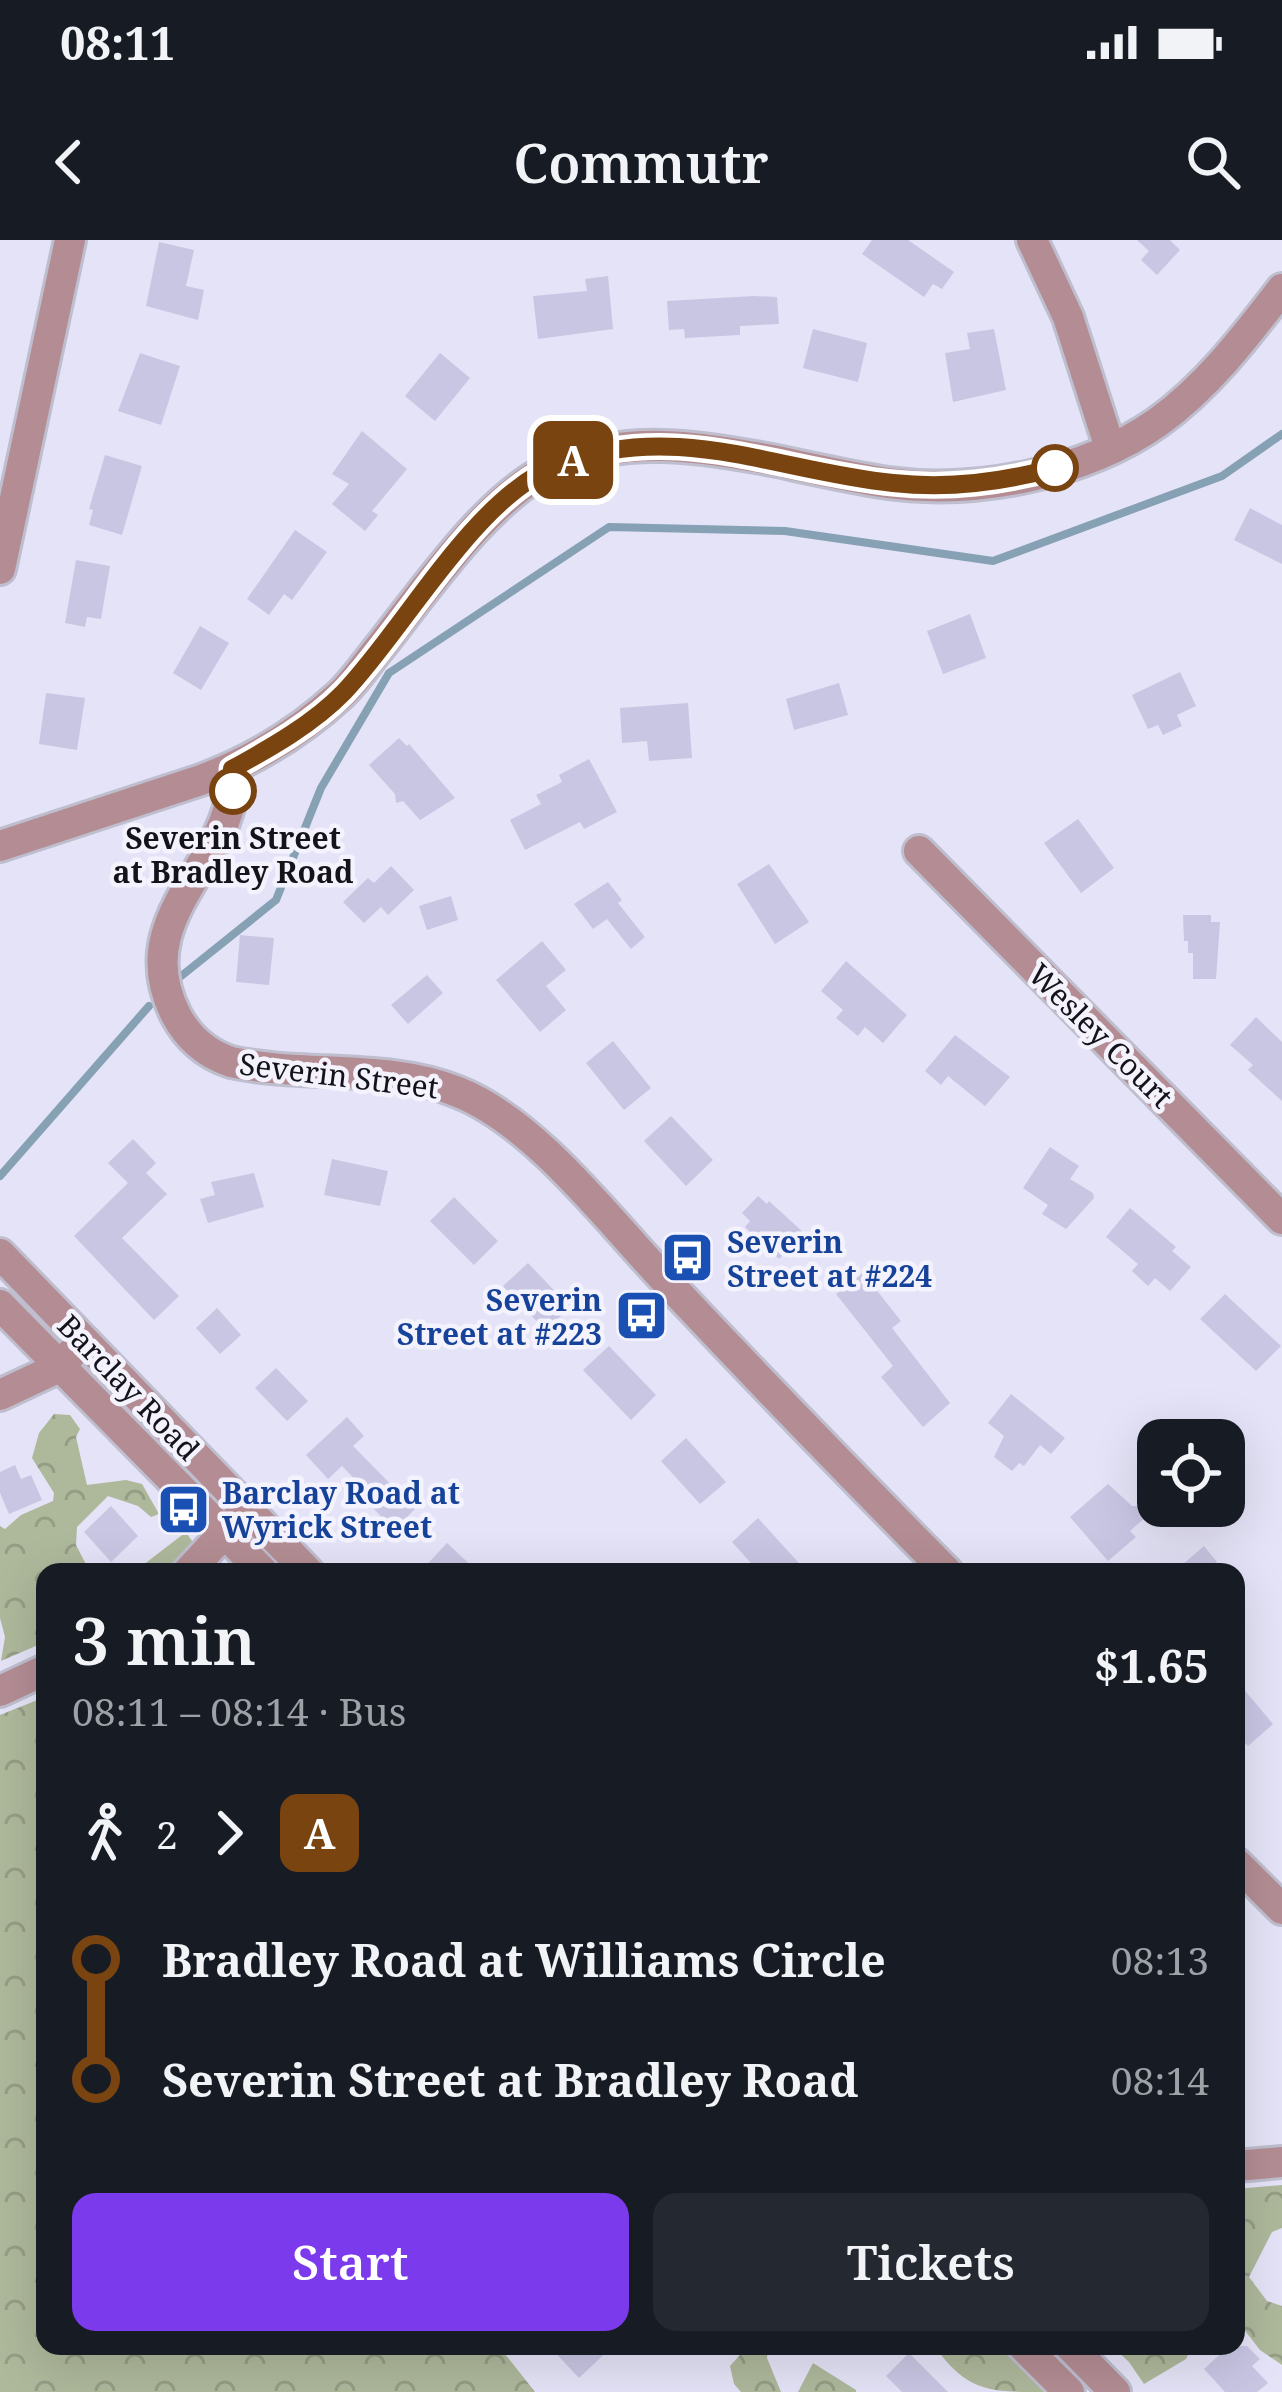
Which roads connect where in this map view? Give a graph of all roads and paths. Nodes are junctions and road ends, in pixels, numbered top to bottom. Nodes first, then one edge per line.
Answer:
1 (70, 240) edge
2 (1032, 240) edge
3 (1282, 289) edge
4 (1110, 448) junction
5 (0, 568) edge
6 (232, 769) junction
7 (0, 846) edge
8 (919, 850) dead end
9 (1282, 1219) edge
10 (0, 1255) edge
11 (0, 1305) edge
12 (86, 1340) junction
13 (59, 1365) junction
14 (0, 1395) edge
15 (246, 1510) junction
16 (224, 1533) junction
17 (196, 1563) edge
18 (254, 1563) edge
19 (299, 1563) edge
20 (938, 1563) edge
21 (36, 1674) edge
22 (0, 1691) edge
23 (1245, 1872) edge
24 (1282, 1910) edge
25 (1282, 2162) edge
26 (1245, 2164) edge
27 (1032, 2355) edge
28 (1079, 2355) edge
29 (1069, 2392) edge
30 (1115, 2392) edge

1 - 5 street
2 - 4 street
3 - 4 street
4 - 6 street
6 - 7 street
6 - 20 street, Severin Street
8 - 9 street, Wesley Court
10 - 12 street, Barclay Road
11 - 13 street, Barclay Road
12 - 13 street
12 - 15 street, Barclay Road
13 - 14 street
13 - 16 street, Barclay Road
15 - 16 street
15 - 19 street, Barclay Road
16 - 17 street
16 - 18 street, Barclay Road
21 - 22 street
23 - 24 street
25 - 26 street
27 - 29 street
28 - 30 street

